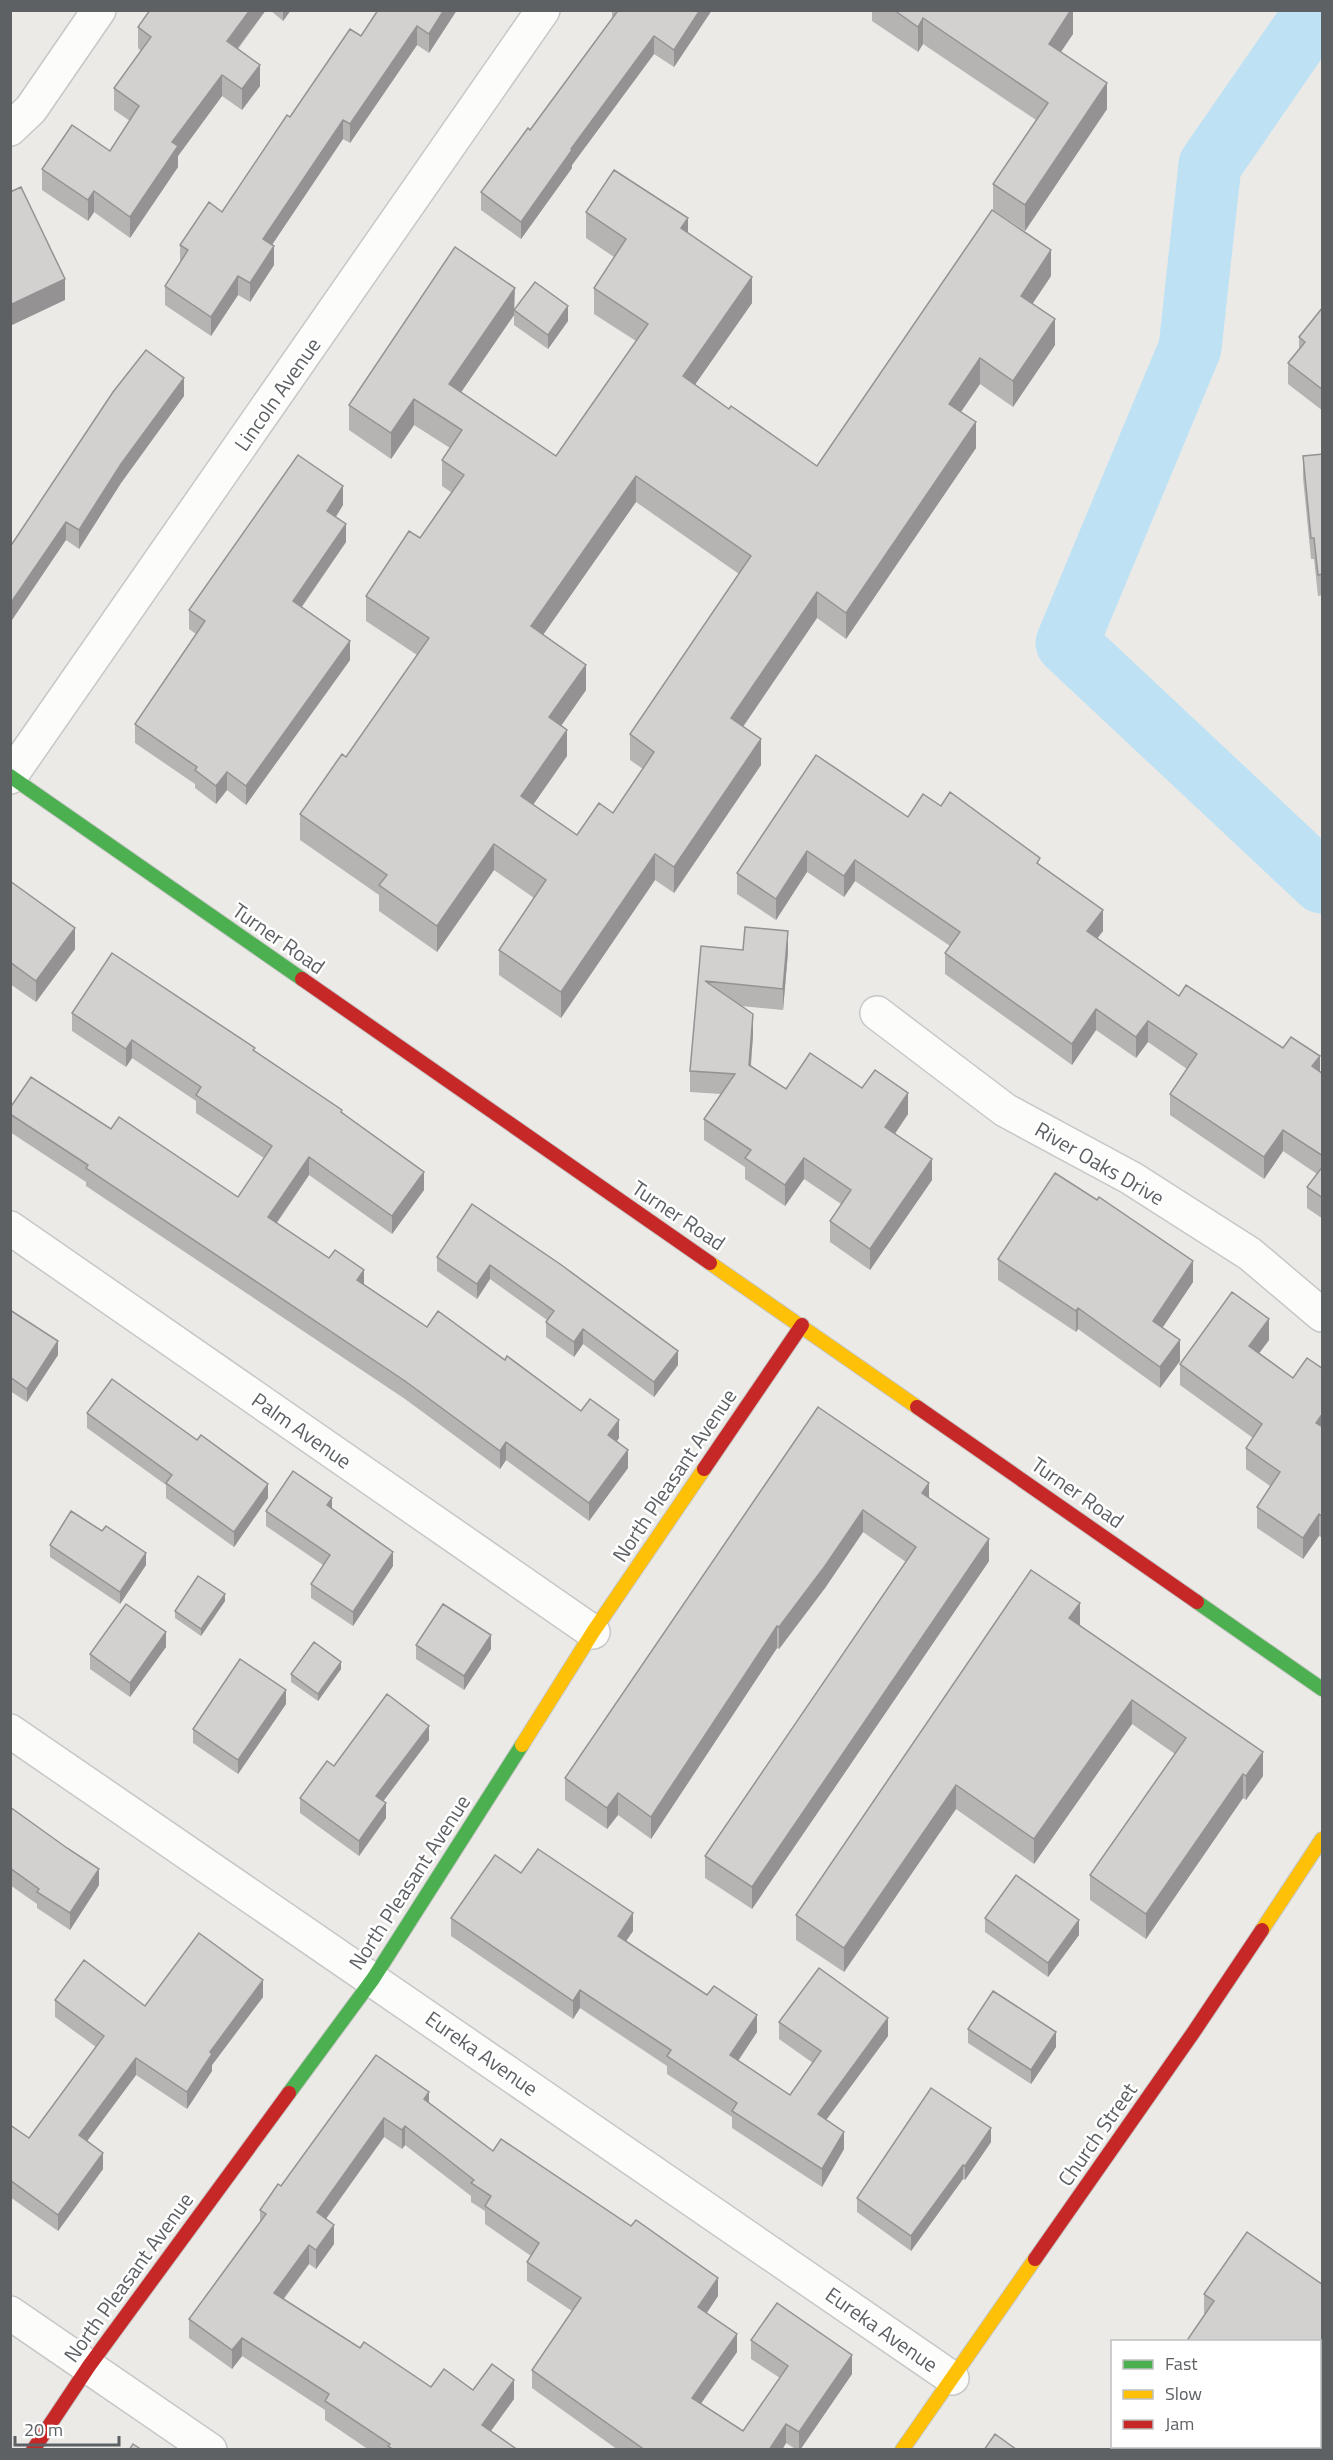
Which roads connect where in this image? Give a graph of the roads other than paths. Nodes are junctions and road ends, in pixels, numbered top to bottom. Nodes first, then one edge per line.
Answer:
1 (99, 10) edge
2 (543, 10) edge
3 (10, 129) edge
4 (11, 776) edge
5 (877, 1013) dead end
6 (10, 1228) edge
7 (1323, 1315) edge
8 (802, 1325) junction
9 (593, 1632) junction
10 (1323, 1689) edge
11 (10, 1731) edge
12 (1323, 1839) edge
13 (373, 1978) junction
14 (10, 2313) edge
15 (89, 2366) junction
16 (952, 2378) junction
17 (33, 2450) edge
18 (210, 2450) edge
19 (902, 2450) edge

1 - 3 street
2 - 4 street, Lincoln Avenue
4 - 8 street, Turner Road
5 - 7 street, River Oaks Drive
6 - 9 street, Palm Avenue
8 - 9 street, North Pleasant Avenue
8 - 10 street, Turner Road
9 - 13 street, North Pleasant Avenue
11 - 13 street, Eureka Avenue
12 - 16 street, Church Street
13 - 15 street, North Pleasant Avenue
13 - 16 street, Eureka Avenue
14 - 15 street
15 - 17 street, North Pleasant Avenue
15 - 18 street
16 - 19 street, Church Street

